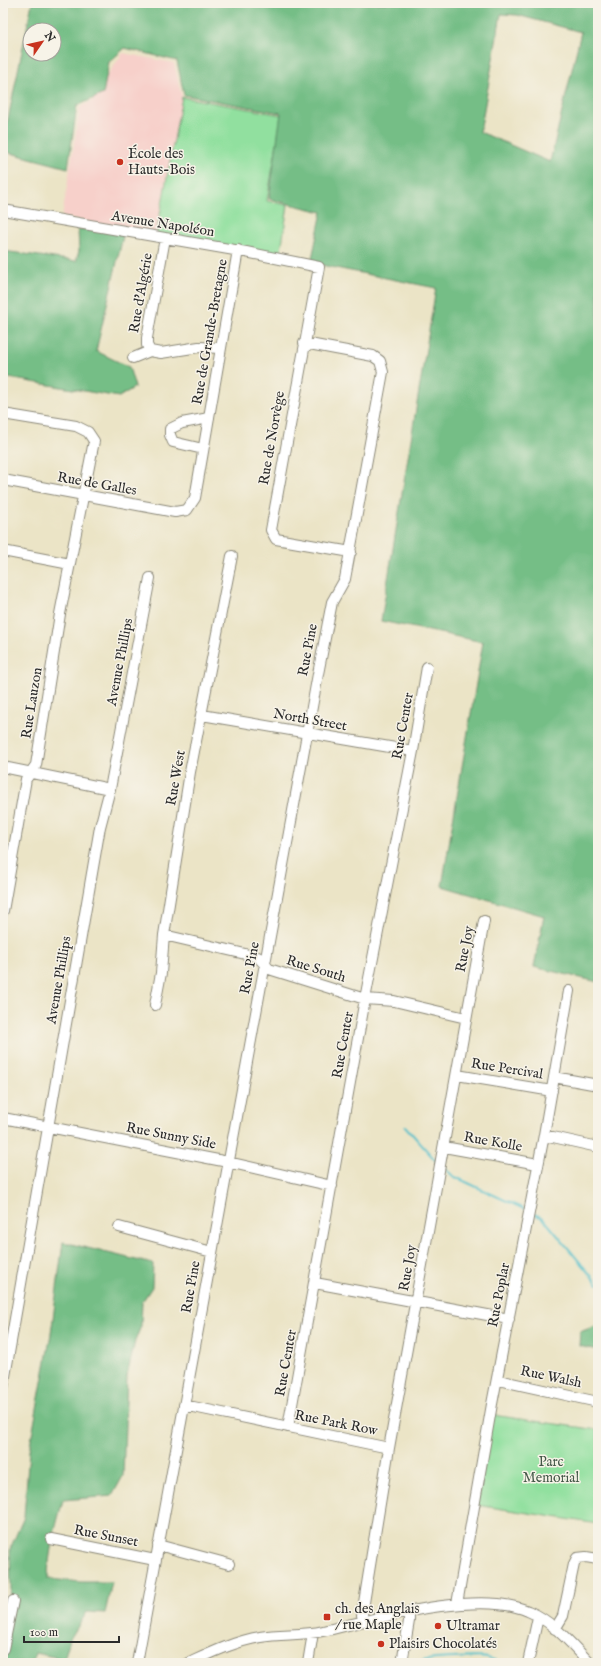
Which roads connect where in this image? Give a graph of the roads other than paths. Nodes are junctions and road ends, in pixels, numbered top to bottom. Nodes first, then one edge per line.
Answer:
1 (3, 210) edge
2 (165, 238) junction
3 (238, 250) junction
4 (319, 267) joint
5 (304, 344) junction
6 (221, 348) junction
7 (150, 351) junction
8 (133, 358) dead end
9 (3, 414) edge
10 (208, 418) junction
11 (203, 449) junction
12 (3, 480) edge
13 (83, 496) junction
14 (187, 510) joint
15 (3, 551) edge
16 (351, 552) junction
17 (232, 556) dead end
18 (70, 564) junction
19 (150, 578) dead end
20 (427, 667) dead end
21 (202, 715) junction
22 (306, 734) junction
23 (413, 751) junction
24 (3, 767) edge
25 (31, 773) junction
26 (110, 788) junction
27 (3, 911) edge
28 (484, 920) dead end
29 (164, 935) junction
30 (265, 963) junction
31 (569, 991) dead end
32 (366, 999) junction
33 (155, 1006) dead end
34 (466, 1018) junction
35 (457, 1075) junction
36 (554, 1077) junction
37 (598, 1085) edge
38 (552, 1091) junction
39 (3, 1118) edge
40 (48, 1126) junction
41 (544, 1135) junction
42 (598, 1146) edge
43 (444, 1147) junction
44 (228, 1162) junction
45 (538, 1164) junction
46 (332, 1186) junction
47 (119, 1227) dead end
48 (212, 1252) junction
49 (315, 1283) junction
50 (416, 1302) junction
51 (509, 1319) junction
52 (498, 1380) junction
53 (3, 1388) edge
54 (598, 1402) edge
55 (184, 1406) junction
56 (288, 1427) junction
57 (389, 1448) junction
58 (51, 1539) dead end
59 (158, 1545) junction
60 (598, 1559) edge
61 (155, 1560) junction
62 (229, 1564) dead end
63 (13, 1601) dead end
64 (458, 1604) junction
65 (409, 1612) junction
66 (538, 1617) junction
67 (363, 1621) junction
68 (555, 1629) junction
69 (313, 1633) junction
70 (3, 1649) edge
71 (138, 1663) edge
72 (189, 1663) edge
73 (308, 1663) edge
74 (402, 1663) edge
75 (528, 1663) edge
76 (590, 1663) edge

1 - 2 street, Avenue Napoléon
2 - 3 street, Avenue Napoléon
2 - 7 street, Rue d'Algérie
3 - 4 street, Avenue Napoléon
3 - 6 street, Rue de Grande-Bretagne
4 - 5 street, Rue de Norvège
5 - 16 street, Rue Pine
5 - 16 street, Rue de Norvège
6 - 7 street
6 - 10 street, Rue de Grande-Bretagne
7 - 8 street
9 - 13 street, Rue Lauzon
10 - 11 street, Rue de Grande-Bretagne
10 - 11 street, Rue de Grande-Bretagne
11 - 14 street, Rue de Grande-Bretagne
12 - 13 street, Rue de Galles
13 - 14 street, Rue de Galles
13 - 18 street, Rue Lauzon
15 - 18 street
16 - 22 street, Rue Pine
17 - 21 street, Rue West
18 - 25 street, Rue Lauzon
19 - 26 street, Avenue Phillips
20 - 23 street, Rue Center
21 - 22 street, North Street
21 - 29 street, Rue West
22 - 23 street, North Street
22 - 30 street, Rue Pine
23 - 32 street, Rue Center
24 - 25 street
25 - 26 street
25 - 27 street, Rue Lauzon
26 - 40 street, Avenue Phillips
28 - 34 street, Rue Joy
29 - 30 street, Rue South
29 - 33 street, Rue West
30 - 32 street, Rue South
30 - 44 street, Rue Pine
31 - 36 street, Rue Poplar
32 - 34 street, Rue South
32 - 46 street, Rue Center
34 - 35 street, Rue Joy
35 - 38 street, Rue Percival
35 - 43 street, Rue Joy
36 - 37 street, Rue Percival
36 - 38 street, Rue Poplar
38 - 41 street, Rue Poplar
39 - 40 street, Rue Sunny Side
40 - 44 street, Rue Sunny Side
40 - 53 street, Avenue Phillips
41 - 42 street, Rue Kolle
41 - 45 street, Rue Poplar
43 - 45 street, Rue Kolle
43 - 50 street, Rue Joy
44 - 46 street, Rue Sunny Side
44 - 48 street, Rue Pine
45 - 51 street, Rue Poplar
46 - 49 street, Rue Center
47 - 48 street
48 - 55 street, Rue Pine
49 - 50 street
49 - 56 street, Rue Center
50 - 51 street
50 - 57 street, Rue Joy
51 - 52 street, Rue Poplar
52 - 54 street, Rue Walsh
52 - 64 street, Rue Poplar
55 - 56 street, Rue Park Row
55 - 59 street, Rue Pine
56 - 57 street, Rue Park Row
57 - 67 street, Rue Joy
58 - 61 street, Rue Sunset
59 - 61 street, Rue Pine
59 - 62 street
60 - 68 street
61 - 71 street, Rue Pine
63 - 70 street
64 - 65 street
64 - 66 street
65 - 67 street
65 - 74 street
66 - 68 street
66 - 75 street
67 - 69 street
68 - 76 street
69 - 72 street
69 - 73 street

